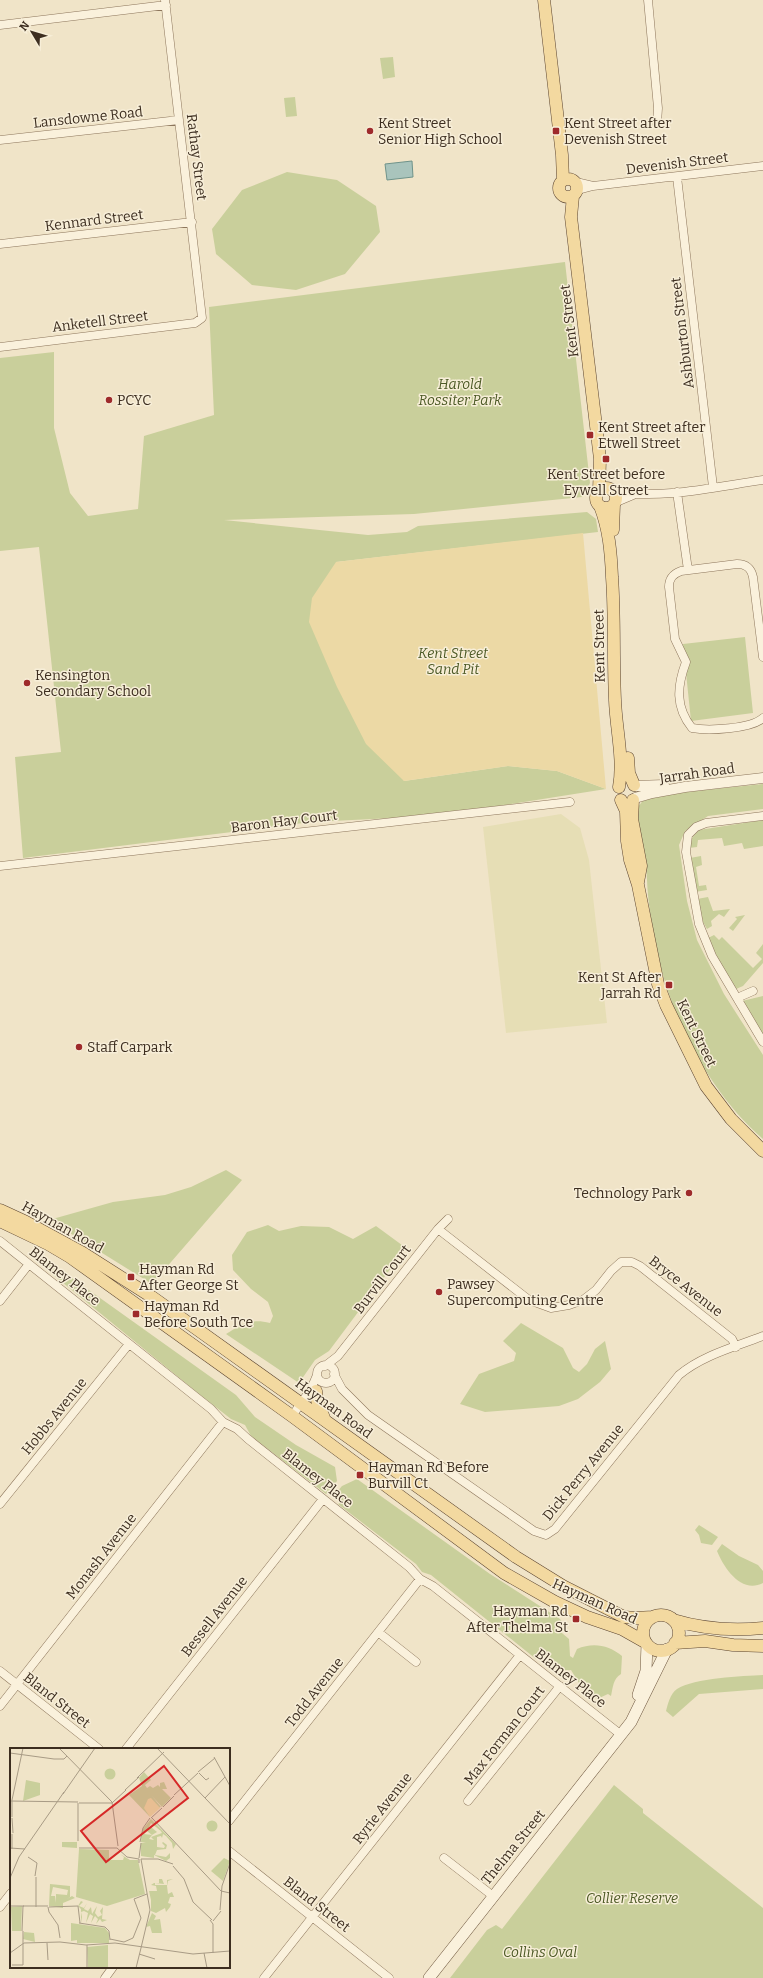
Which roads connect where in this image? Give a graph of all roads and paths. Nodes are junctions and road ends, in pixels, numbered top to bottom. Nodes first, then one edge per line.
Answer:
1 (544, 0) edge
2 (648, 0) edge
3 (165, 2) edge
4 (0, 25) edge
5 (178, 120) junction
6 (657, 123) dead end
7 (0, 140) edge
8 (763, 166) edge
9 (677, 177) junction
10 (571, 187) junction
11 (192, 222) junction
12 (0, 244) edge
13 (202, 318) joint
14 (0, 347) edge
15 (763, 480) edge
16 (713, 487) junction
17 (677, 492) junction
18 (633, 495) junction
19 (610, 496) junction
20 (688, 570) junction
21 (763, 657) edge
22 (763, 718) edge
23 (763, 773) edge
24 (763, 778) edge
25 (634, 786) junction
26 (619, 788) junction
27 (630, 800) junction
28 (570, 802) dead end
29 (763, 816) edge
30 (0, 866) edge
31 (753, 991) dead end
32 (737, 998) junction
33 (763, 1042) edge
34 (763, 1151) edge
35 (0, 1210) edge
36 (448, 1219) dead end
37 (0, 1221) edge
38 (438, 1229) junction
39 (0, 1241) edge
40 (29, 1264) junction
41 (0, 1301) edge
42 (763, 1336) edge
43 (129, 1344) junction
44 (736, 1347) junction
45 (338, 1356) junction
46 (325, 1366) junction
47 (334, 1373) junction
48 (317, 1375) junction
49 (322, 1385) junction
50 (342, 1389) junction
51 (304, 1404) junction
52 (294, 1417) junction
53 (325, 1419) junction
54 (223, 1422) junction
55 (323, 1499) junction
56 (0, 1504) edge
57 (420, 1579) junction
58 (653, 1617) junction
59 (673, 1620) junction
60 (763, 1628) edge
61 (378, 1632) junction
62 (646, 1643) junction
63 (671, 1646) junction
64 (763, 1646) edge
65 (520, 1655) junction
66 (416, 1662) dead end
67 (0, 1671) edge
68 (17, 1685) junction
69 (560, 1686) junction
70 (0, 1706) edge
71 (620, 1734) junction
72 (98, 1748) edge
73 (127, 1748) edge
74 (468, 1801) dead end
75 (230, 1820) edge
76 (230, 1852) edge
77 (444, 1858) dead end
78 (10, 1895) edge
79 (492, 1896) junction
80 (0, 1907) edge
81 (312, 1917) junction
82 (112, 1968) edge
83 (105, 1978) edge
84 (264, 1978) edge
85 (389, 1978) edge
86 (428, 1978) edge

1 - 10 main road, Kent Street
2 - 6 street
3 - 4 street
3 - 5 street, Rathay Street
5 - 7 street, Lansdowne Road
5 - 11 street, Rathay Street
8 - 9 street, Devenish Street
9 - 10 street, Devenish Street
9 - 16 street, Ashburton Street
10 - 19 main road, Kent Street
11 - 12 street, Kennard Street
11 - 13 street, Rathay Street
13 - 14 street, Anketell Street
15 - 16 street
16 - 17 street
17 - 18 street
17 - 20 street
18 - 19 street
18 - 19 street
19 - 25 main road, Kent Street
19 - 26 main road, Kent Street
20 - 21 street
20 - 22 street
23 - 25 street, Jarrah Road
24 - 27 street, Jarrah Road
25 - 26 main road
25 - 27 main road
26 - 27 main road
27 - 34 main road, Kent Street
28 - 30 street, Baron Hay Court
29 - 32 street
31 - 32 street
32 - 33 street
35 - 51 main road, Hayman Road
36 - 38 street, Burvill Court
37 - 52 main road, Hayman Road
38 - 44 street, Bryce Avenue
38 - 45 street, Burvill Court
39 - 40 street, Blamey Place
40 - 41 street
40 - 43 street, Blamey Place
42 - 44 street, Dick Perry Avenue
43 - 54 street, Blamey Place
43 - 56 street, Hobbs Avenue
44 - 50 street, Dick Perry Avenue
45 - 46 street, Burvill Court
45 - 47 street, Burvill Court
46 - 47 street
46 - 48 street
47 - 49 street
47 - 50 street, Dick Perry Avenue
48 - 49 street
48 - 51 street
49 - 50 street, Dick Perry Avenue
49 - 51 street
49 - 53 main road
51 - 52 street
51 - 53 main road, Hayman Road
52 - 62 main road, Hayman Road
53 - 58 main road, Hayman Road
54 - 55 street, Blamey Place
54 - 68 street, Monash Avenue
55 - 57 street, Blamey Place
55 - 73 street, Bessell Avenue
57 - 61 street, Todd Avenue
57 - 65 street, Blamey Place
58 - 59 main road
58 - 62 main road
59 - 60 main road
59 - 63 main road
61 - 66 street
61 - 75 street, Todd Avenue
62 - 63 main road
62 - 71 main road, Thelma Street
63 - 64 main road
63 - 71 main road, Thelma Street
65 - 69 street, Blamey Place
65 - 81 street, Ryrie Avenue
67 - 68 street, Bland Street
68 - 70 street, Monash Avenue
68 - 72 street, Bland Street
69 - 71 street, Blamey Place
69 - 74 street, Max Forman Court
71 - 79 main road, Thelma Street
76 - 81 street, Bland Street
77 - 79 street
78 - 80 street
79 - 86 main road, Thelma Street
81 - 84 street, Ryrie Avenue
81 - 85 street, Bland Street
82 - 83 street

